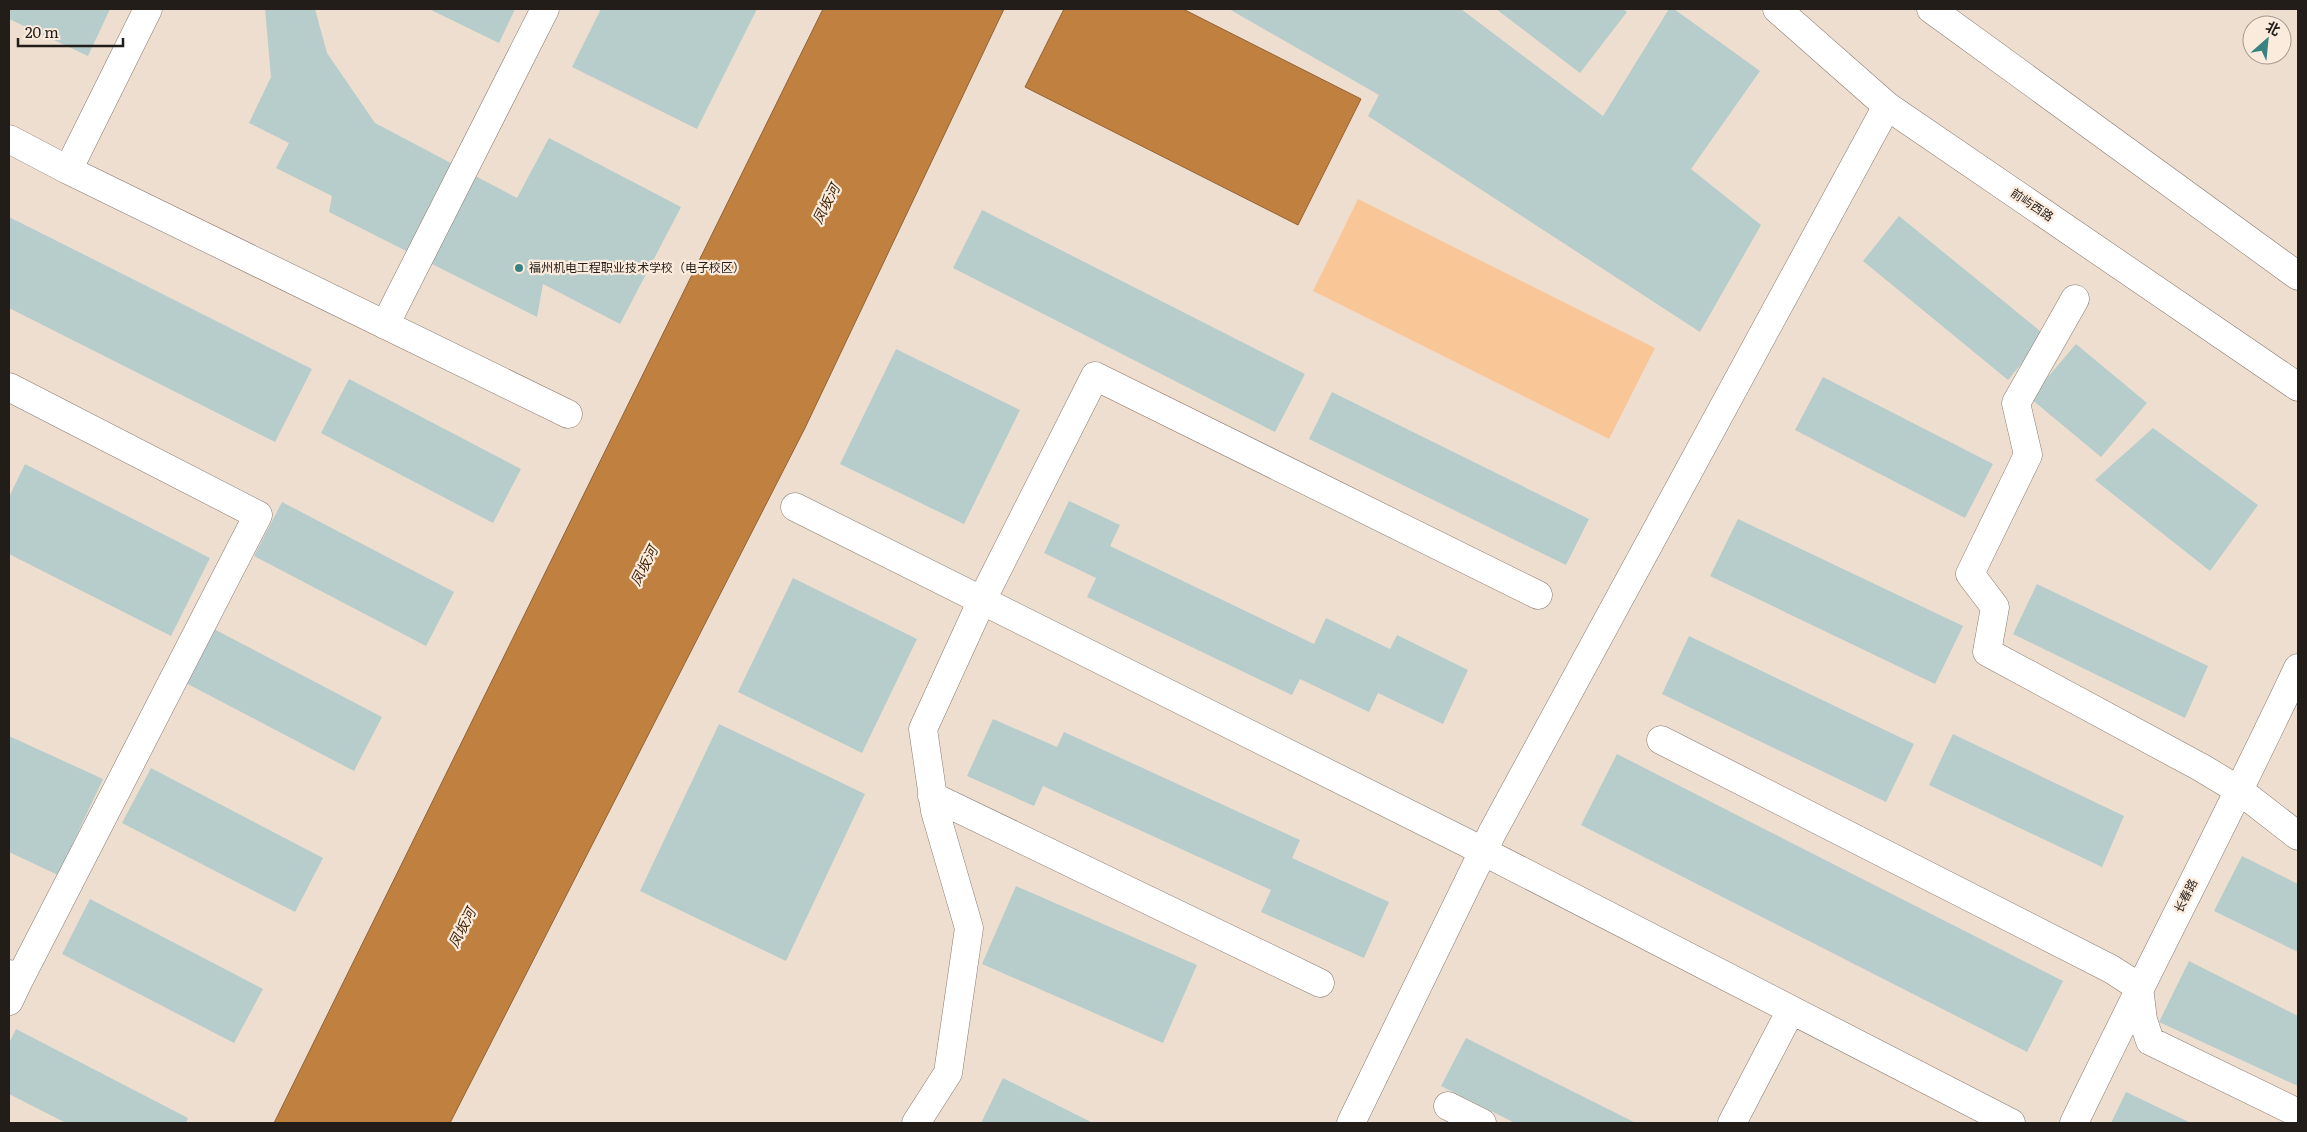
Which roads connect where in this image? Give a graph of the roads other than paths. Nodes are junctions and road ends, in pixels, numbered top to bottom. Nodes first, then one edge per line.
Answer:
1 (148, 9) edge
2 (545, 9) edge
3 (1777, 9) edge
4 (1931, 9) edge
5 (1888, 106) junction
6 (9, 139) edge
7 (68, 170) junction
8 (2298, 276) edge
9 (2075, 299) dead end
10 (385, 325) junction
11 (9, 387) edge
12 (2298, 387) edge
13 (568, 414) dead end
14 (795, 507) dead end
15 (1538, 595) dead end
16 (982, 600) junction
17 (2298, 668) edge
18 (1661, 740) dead end
19 (2240, 791) junction
20 (932, 796) junction
21 (2298, 836) edge
22 (1484, 852) junction
23 (1320, 982) dead end
24 (13, 984) edge
25 (2140, 987) junction
26 (1791, 1010) junction
27 (1448, 1106) dead end
28 (2298, 1113) edge
29 (916, 1123) edge
30 (1351, 1123) edge
31 (1482, 1123) edge
32 (1732, 1123) edge
33 (2010, 1123) edge
34 (2074, 1123) edge

1 - 7 street
2 - 10 street
3 - 5 street, 前屿西路
4 - 8 street
5 - 12 street, 前屿西路
5 - 22 street
6 - 7 street
7 - 10 street
9 - 19 street
10 - 13 street
11 - 24 street
14 - 16 street
15 - 16 street
16 - 20 street
16 - 22 street
17 - 19 street, 长春路
18 - 25 street
19 - 21 street
19 - 25 street, 长春路
20 - 23 street
20 - 29 street
22 - 26 street
22 - 30 street
25 - 28 street
25 - 34 street, 长春路
26 - 32 street
26 - 33 street
27 - 31 street

